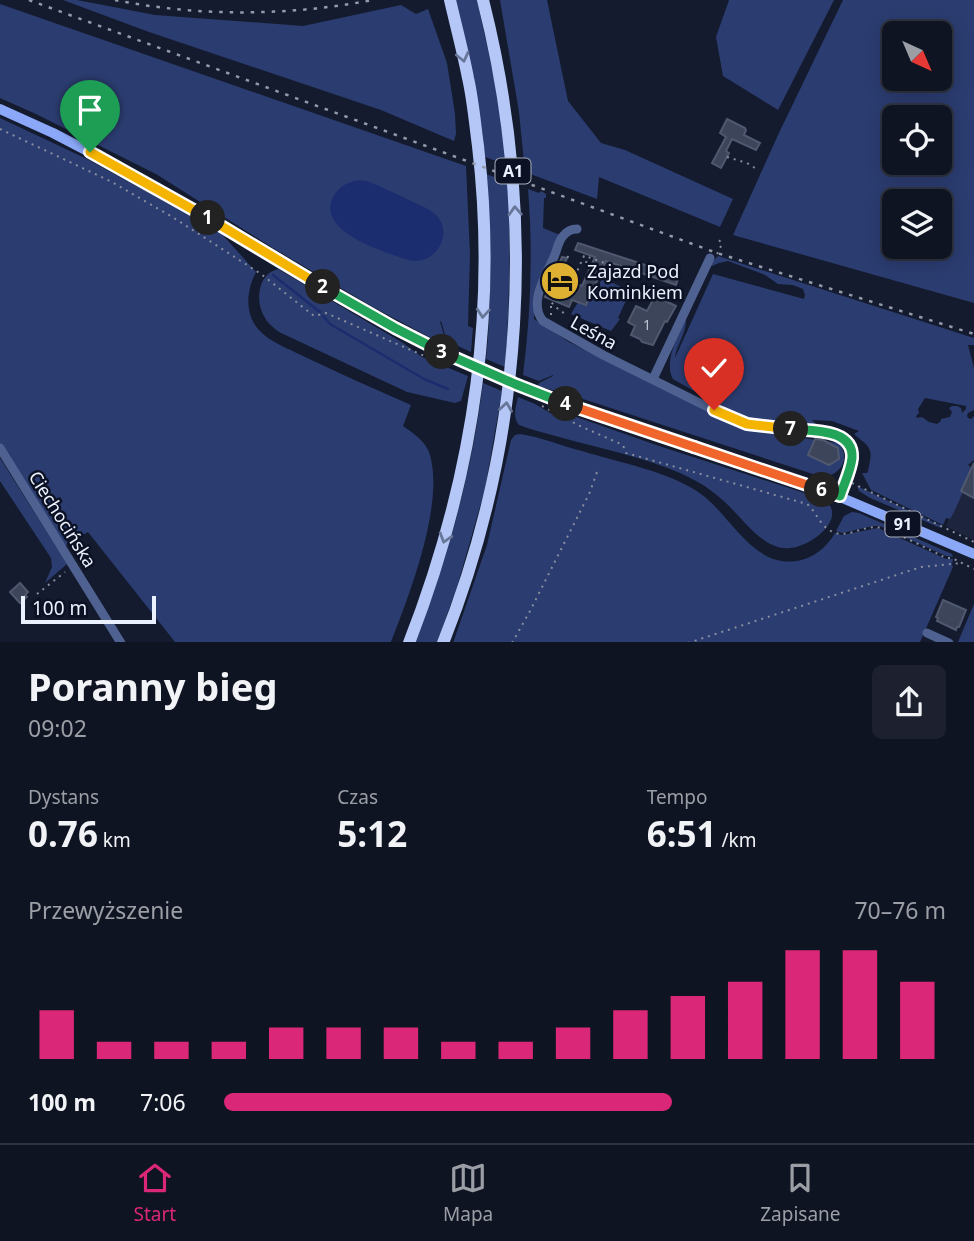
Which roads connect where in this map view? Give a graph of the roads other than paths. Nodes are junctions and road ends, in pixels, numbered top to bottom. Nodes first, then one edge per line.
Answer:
1 (450, 0) edge
2 (484, 0) edge
3 (492, 0) edge
4 (497, 63) junction
5 (0, 109) edge
6 (577, 229) dead end
7 (710, 258) road end
8 (653, 379) junction
9 (0, 448) edge
10 (840, 496) junction
11 (970, 553) edge
12 (927, 633) dead end
13 (121, 642) edge
14 (409, 642) edge
15 (443, 642) edge
16 (949, 642) edge

1 -> 14 highway, A1
2 - 4 highway, A1
3 - 4 highway
15 -> 4 highway, A1
5 - 10 main road, 91, bridge
6 - 8 street, Leśna
7 - 8 street
8 - 10 street, Leśna
9 - 13 street, Ciechocińska
10 - 11 main road, 91
12 - 16 street

